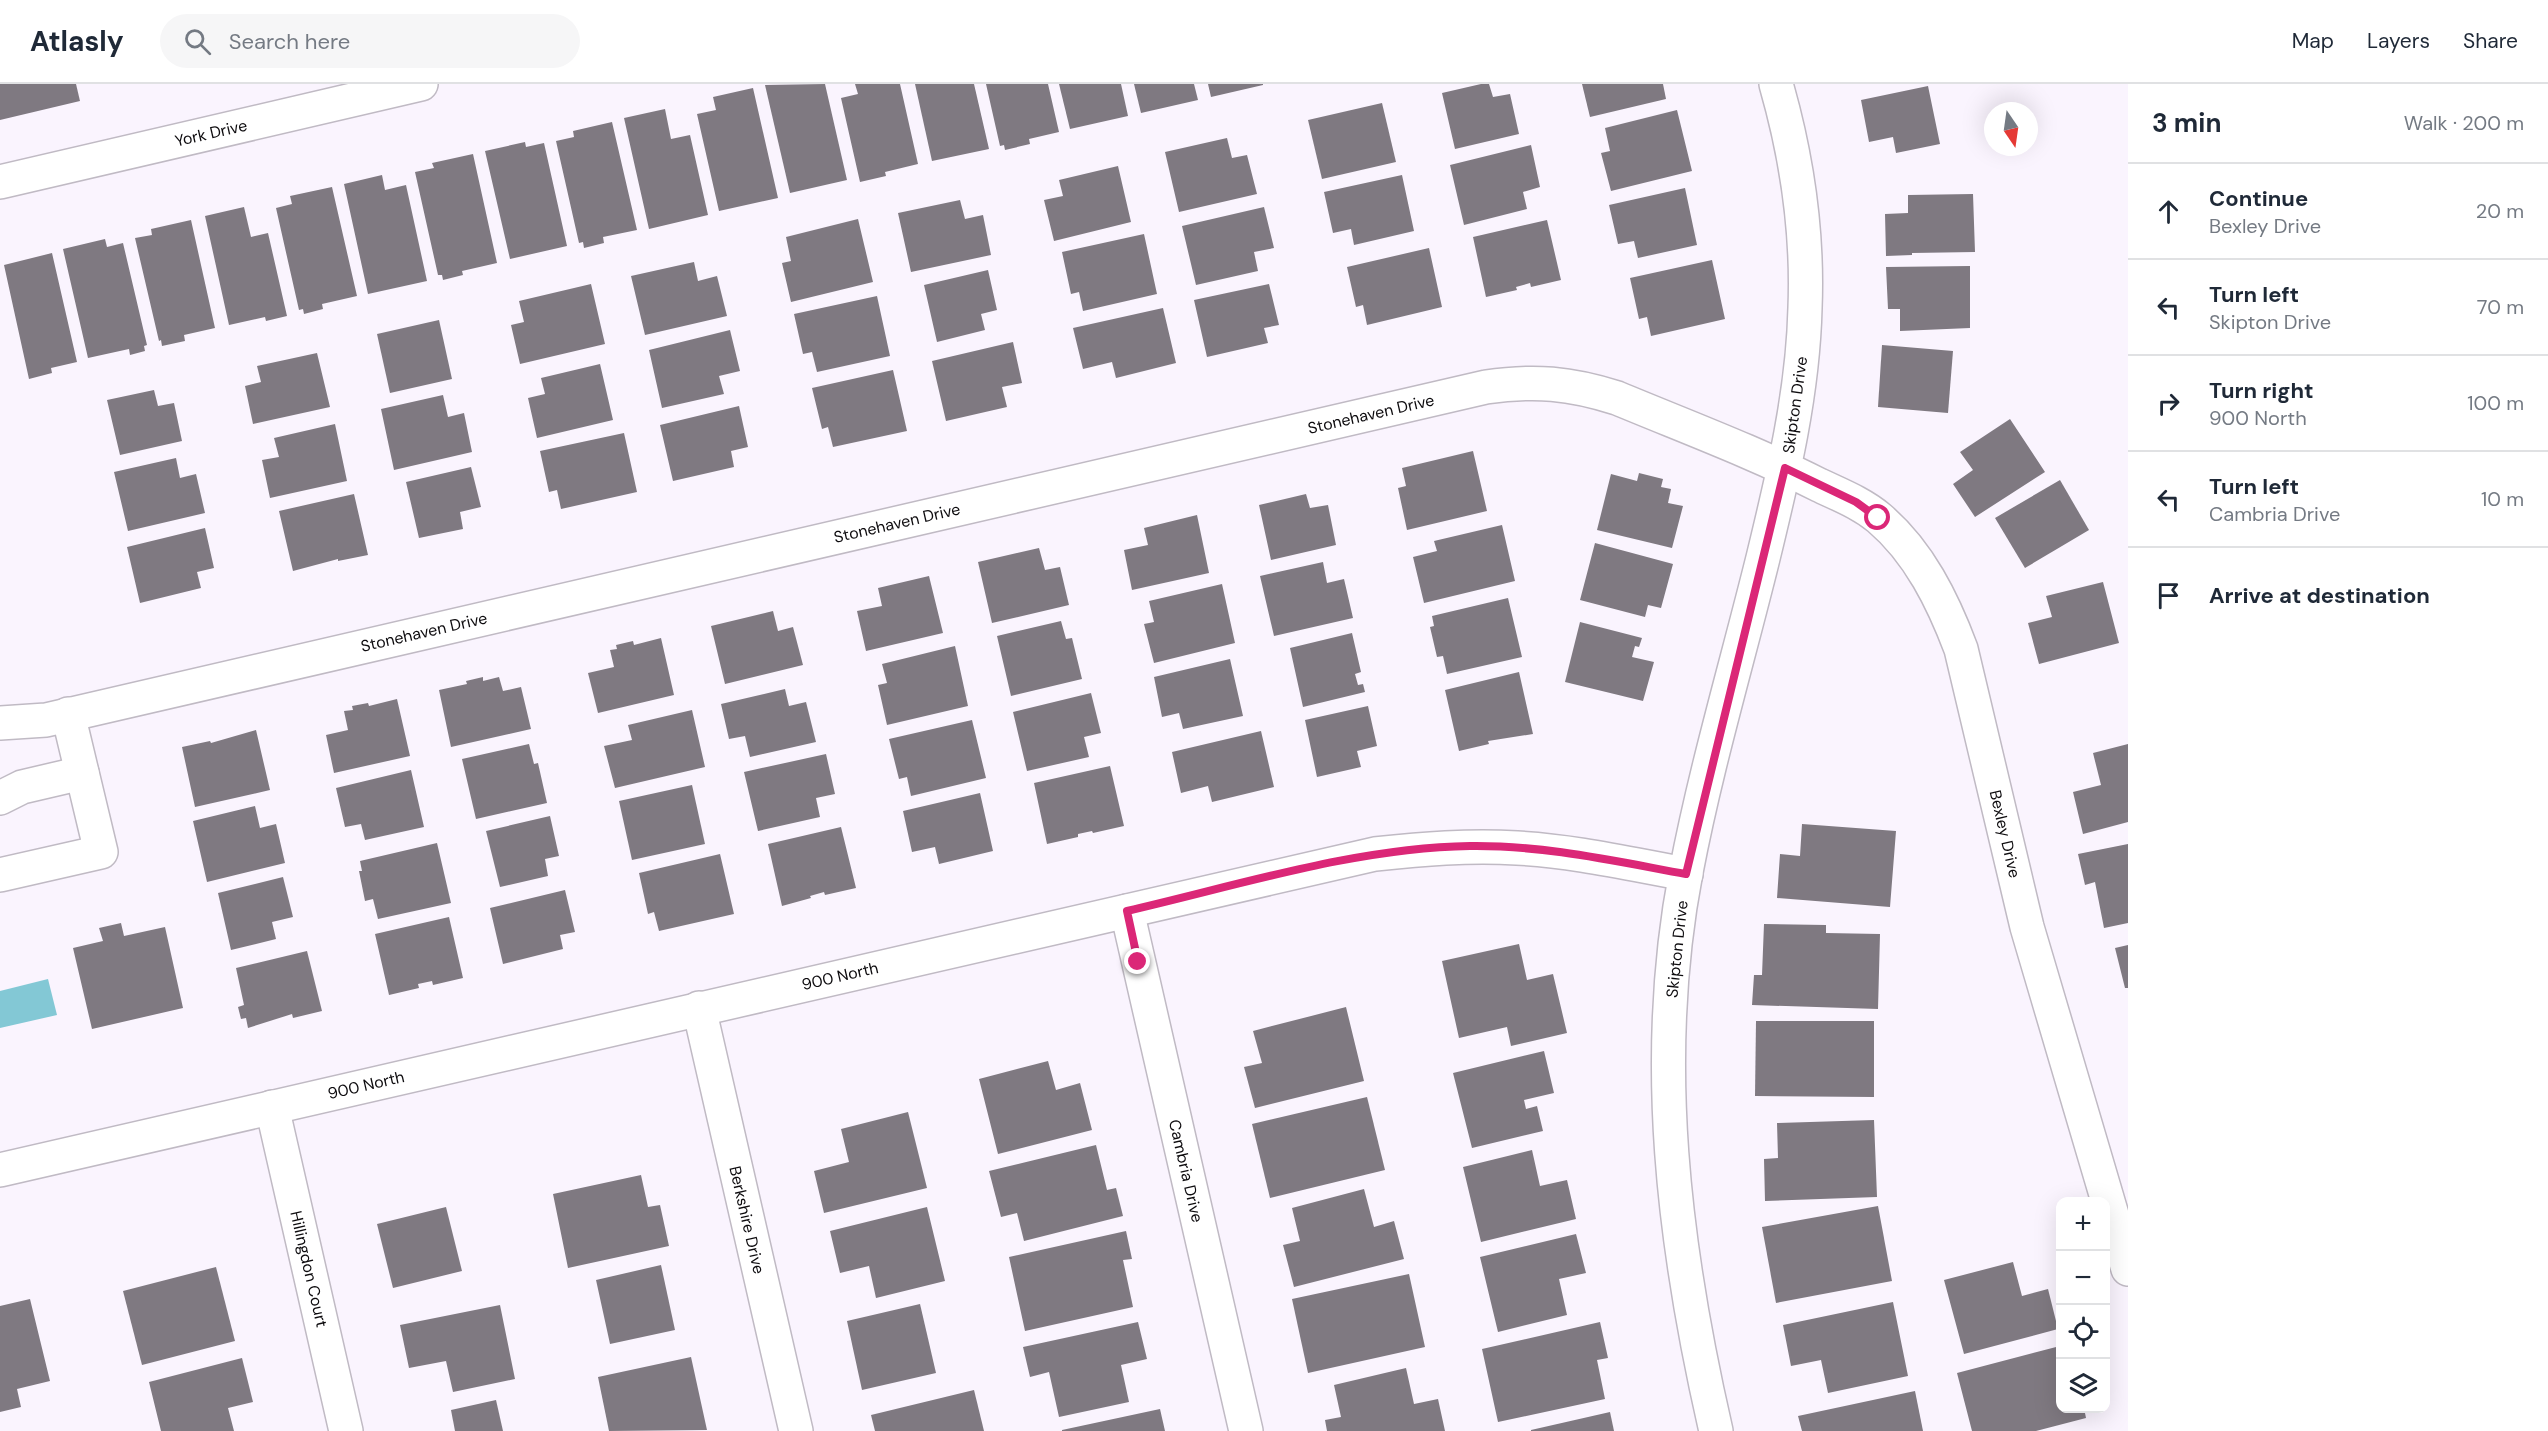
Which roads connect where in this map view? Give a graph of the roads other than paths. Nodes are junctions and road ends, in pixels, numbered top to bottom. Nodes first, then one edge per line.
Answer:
1 (421, 84) edge
2 (1776, 84) edge
3 (0, 182) edge
4 (1785, 468) junction
5 (68, 714) junction
6 (0, 723) edge
7 (82, 773) junction
8 (0, 798) edge
9 (1686, 874) junction
10 (0, 875) edge
11 (1127, 911) junction
12 (699, 1008) junction
13 (272, 1107) junction
14 (0, 1170) edge
15 (2128, 1269) edge
16 (346, 1431) edge
17 (796, 1431) edge
18 (1246, 1431) edge
19 (1716, 1431) edge

1 - 3 street, York Drive
2 - 4 street, Skipton Drive
4 - 5 street, Stonehaven Drive
4 - 9 street, Skipton Drive
4 - 15 street, Bexley Drive
5 - 6 street, Stonehaven Drive
5 - 7 street
7 - 8 street
7 - 10 street
9 - 11 street, 900 North
9 - 19 street, Skipton Drive
11 - 12 street, 900 North
11 - 18 street, Cambria Drive
12 - 13 street, 900 North
12 - 17 street, Berkshire Drive
13 - 14 street, 900 North
13 - 16 street, Hillingdon Court

